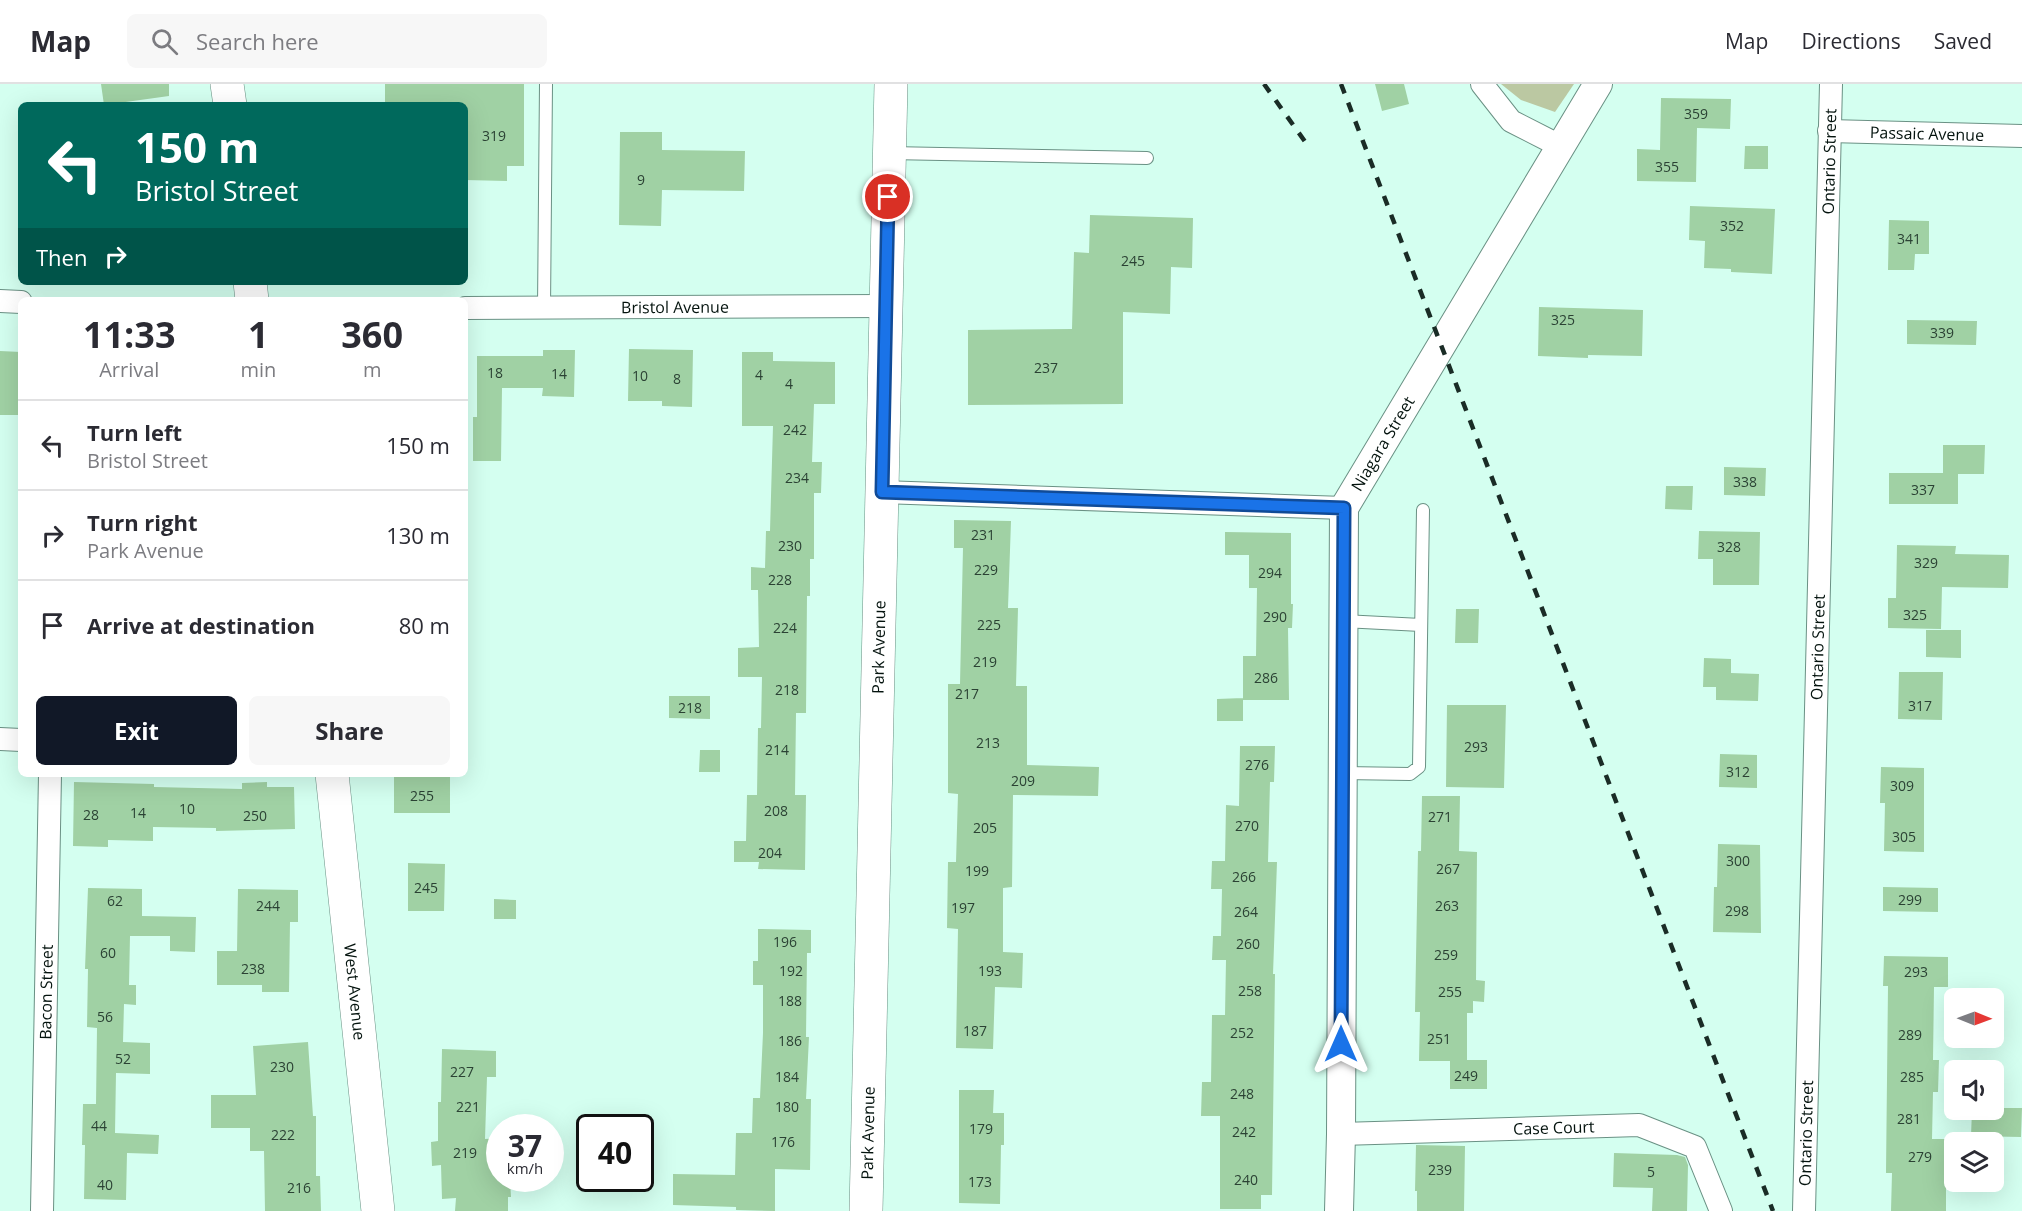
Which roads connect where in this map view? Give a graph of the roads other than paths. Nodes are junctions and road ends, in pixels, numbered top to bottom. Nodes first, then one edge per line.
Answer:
1 (227, 84) edge
2 (546, 84) edge
3 (891, 84) edge
4 (1482, 84) edge
5 (1598, 84) edge
6 (1831, 84) edge
7 (230, 102) edge
8 (1829, 131) junction
9 (2022, 136) edge
10 (1560, 146) junction
11 (889, 153) junction
12 (1147, 158) dead end
13 (0, 301) edge
14 (18, 302) edge
15 (885, 306) junction
16 (468, 308) edge
17 (544, 308) junction
18 (882, 492) junction
19 (1344, 508) junction
20 (1424, 510) dead end
21 (1343, 621) junction
22 (1421, 624) junction
23 (0, 739) edge
24 (18, 740) edge
25 (1342, 772) junction
26 (50, 777) edge
27 (332, 777) edge
28 (1341, 1134) junction
29 (42, 1211) edge
30 (378, 1211) edge
31 (866, 1211) edge
32 (1339, 1211) edge
33 (1721, 1211) edge
34 (1804, 1211) edge

1 - 7 main road
2 - 17 lane
3 - 11 main road, Park Avenue
4 - 10 street
5 - 10 street, Niagara Street
6 - 8 street, Ontario Street
8 - 9 street, Passaic Avenue
8 - 34 street, Ontario Street
10 - 19 street, Niagara Street
11 - 12 lane
11 - 15 main road, Park Avenue
13 - 14 street
15 - 17 street, Bristol Avenue
15 - 18 main road, Park Avenue
16 - 17 street, Bristol Avenue
18 - 19 street
18 - 31 main road, Park Avenue
19 - 21 street, Niagara Street
20 - 22 lane
21 - 22 lane
21 - 25 street, Niagara Street
22 - 25 lane
23 - 24 street
25 - 28 street, Niagara Street
26 - 29 street, Bacon Street
27 - 30 main road, West Avenue
28 - 32 street, Niagara Street
28 - 33 street, Case Court

